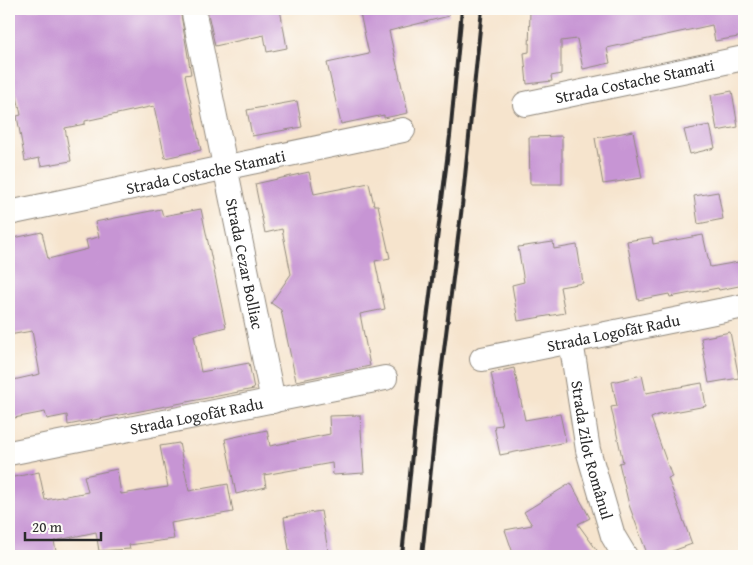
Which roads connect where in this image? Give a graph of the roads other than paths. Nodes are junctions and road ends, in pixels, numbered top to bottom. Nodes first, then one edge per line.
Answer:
1 (193, 9) edge
2 (744, 58) edge
3 (525, 104) dead end
4 (403, 130) dead end
5 (226, 168) junction
6 (9, 213) edge
7 (744, 306) edge
8 (571, 341) junction
9 (482, 358) dead end
10 (385, 378) dead end
11 (273, 400) junction
12 (9, 453) edge
13 (625, 556) edge

1 - 5 street, Strada Cezar Bolliac
2 - 3 street, Strada Costache Stamati
4 - 5 street, Strada Costache Stamati
5 - 6 street, Strada Costache Stamati
5 - 11 street, Strada Cezar Bolliac
7 - 8 street, Strada Logofăt Radu
8 - 9 street, Strada Logofăt Radu
8 - 13 street, Strada Zilot Românul
10 - 11 street, Strada Logofăt Radu
11 - 12 street, Strada Logofăt Radu

